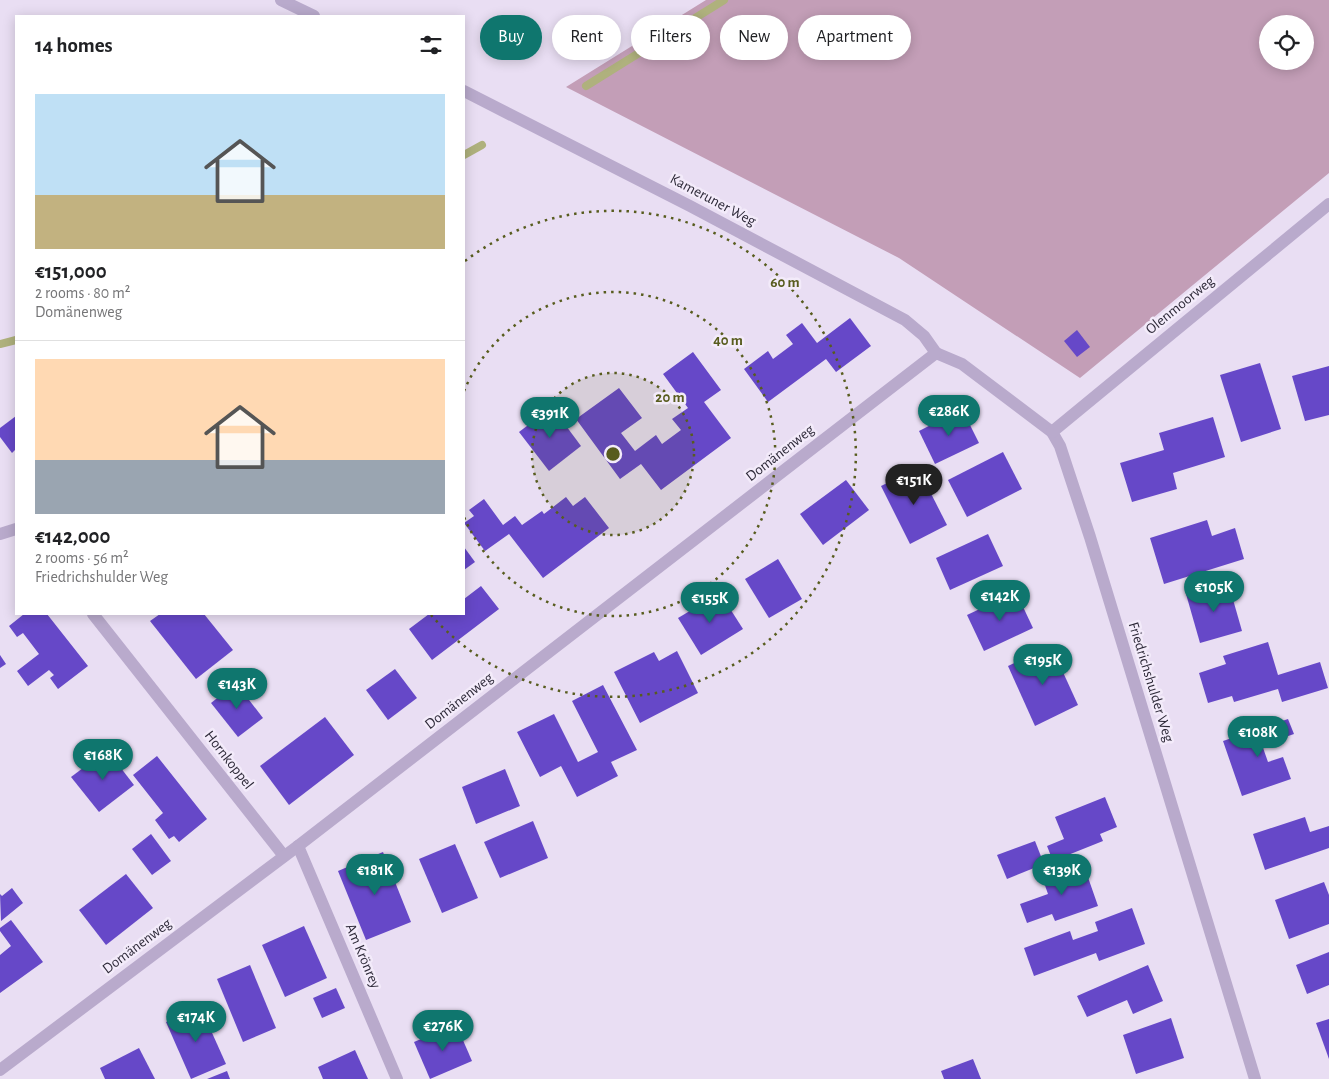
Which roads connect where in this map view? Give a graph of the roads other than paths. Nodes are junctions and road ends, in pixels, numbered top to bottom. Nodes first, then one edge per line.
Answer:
1 (282, 0) edge
2 (312, 15) edge
3 (465, 92) edge
4 (1329, 204) edge
5 (936, 353) junction
6 (1052, 432) junction
7 (15, 530) edge
8 (0, 534) edge
9 (94, 615) edge
10 (298, 846) junction
11 (284, 856) junction
12 (0, 1070) edge
13 (397, 1079) edge
14 (1255, 1079) edge

1 - 2 street
3 - 5 street, Kameruner Weg
4 - 6 street, Olenmoorweg
5 - 6 street, Friedrichshulder Weg
5 - 10 street, Domänenweg
6 - 14 street, Friedrichshulder Weg
7 - 8 street
9 - 11 street, Hornkoppel
10 - 11 street, Domänenweg
10 - 13 street, Am Krönrey
11 - 12 street, Domänenweg

